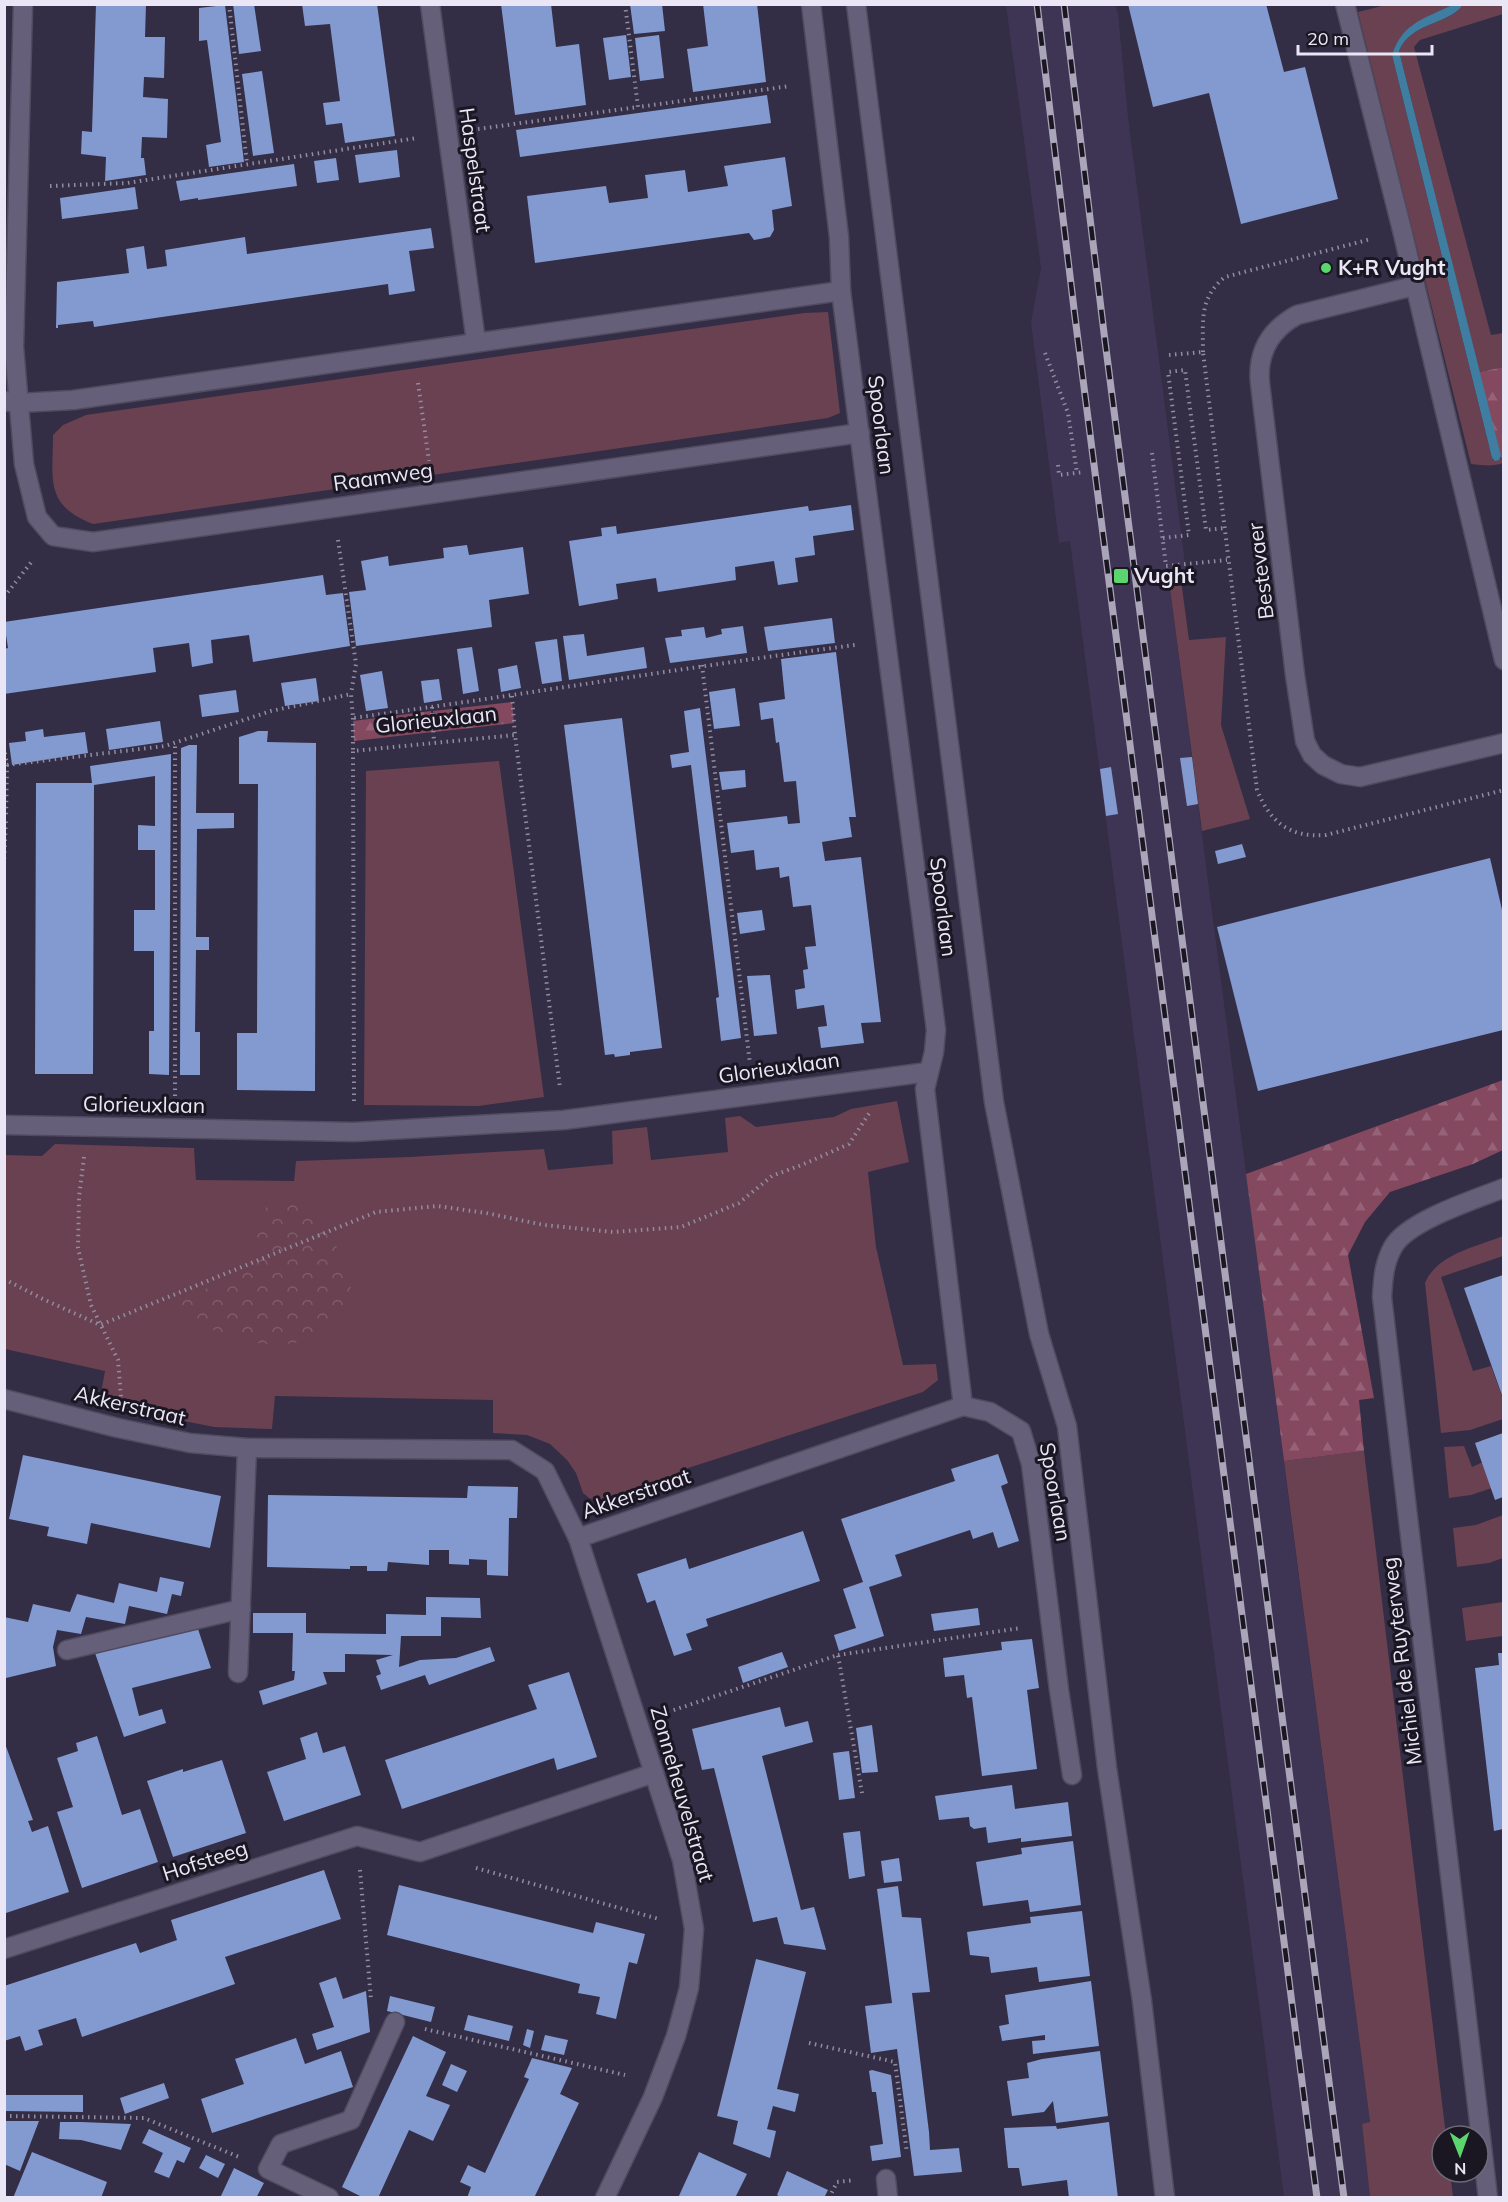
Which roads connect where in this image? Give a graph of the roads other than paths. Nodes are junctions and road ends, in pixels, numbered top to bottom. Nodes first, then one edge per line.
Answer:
1 (23, 4) edge
2 (430, 4) edge
3 (811, 4) edge
4 (856, 4) edge
5 (1345, 4) edge
6 (1414, 286) junction
7 (842, 291) junction
8 (476, 342) junction
9 (12, 402) edge
10 (860, 433) junction
11 (1503, 660) edge
12 (1503, 743) edge
13 (928, 1072) junction
14 (4, 1125) edge
15 (1503, 1188) edge
16 (4, 1399) edge
17 (963, 1406) junction
18 (247, 1448) junction
19 (578, 1538) junction
20 (241, 1609) junction
21 (67, 1650) dead end
22 (238, 1673) dead end
23 (654, 1773) junction
24 (1072, 1775) dead end
25 (4, 1949) edge
26 (395, 2022) road end
27 (886, 2178) road end
28 (329, 2198) edge
29 (605, 2198) edge
30 (888, 2198) edge
31 (1165, 2198) edge
32 (1488, 2198) edge

1 - 9 street
2 - 8 street, Haspelstraat
3 - 7 street, Spoorlaan
4 - 31 street
5 - 6 street
6 - 11 street
6 - 12 street, Bestevaer
7 - 8 street
7 - 10 street, Spoorlaan
8 - 9 street
9 - 10 street, Raamweg
10 - 13 street, Spoorlaan
13 - 14 street, Glorieuxlaan
13 - 17 street, Spoorlaan
15 - 32 street, Michiel de Ruyterweg
16 - 18 street, Akkerstraat
17 - 19 street, Akkerstraat
17 - 24 street, Spoorlaan
18 - 19 street, Akkerstraat
18 - 20 street
19 - 23 street, Zonneheuvelstraat
20 - 21 street
20 - 22 street
23 - 25 street, Hofsteeg
23 - 29 street, Zonneheuvelstraat
26 - 28 street
27 - 30 street

